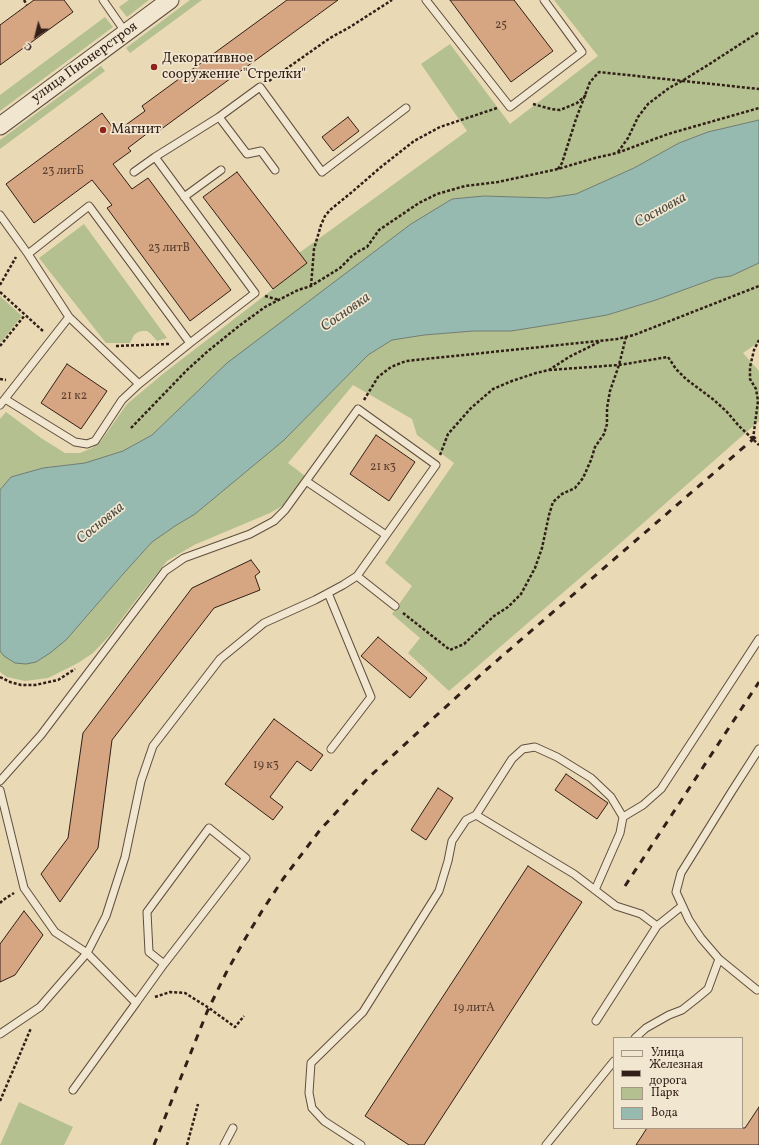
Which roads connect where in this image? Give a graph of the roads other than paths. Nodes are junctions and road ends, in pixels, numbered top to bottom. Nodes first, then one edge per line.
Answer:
1 (103, 0) edge
2 (170, 0) edge
3 (426, 0) edge
4 (544, 0) edge
5 (126, 33) junction
6 (406, 108) dead end
7 (219, 117) junction
8 (0, 126) edge
9 (155, 158) junction
10 (220, 170) dead end
11 (275, 170) dead end
12 (134, 172) dead end
13 (184, 197) junction
14 (0, 215) edge
15 (28, 254) junction
16 (69, 317) junction
17 (190, 343) junction
18 (139, 384) junction
19 (5, 399) junction
20 (0, 405) edge
21 (306, 481) junction
22 (386, 535) junction
23 (357, 576) junction
24 (328, 593) junction
25 (395, 606) road end
26 (759, 639) edge
27 (331, 749) dead end
28 (759, 749) edge
29 (0, 782) edge
30 (0, 790) edge
31 (476, 815) junction
32 (623, 817) junction
33 (595, 890) junction
34 (682, 906) junction
35 (657, 926) junction
36 (87, 953) junction
37 (718, 959) junction
38 (164, 964) junction
39 (757, 990) dead end
40 (136, 1003) junction
41 (596, 1021) dead end
42 (0, 1034) edge
43 (637, 1037) edge
44 (613, 1061) edge
45 (73, 1090) dead end
46 (233, 1128) dead end
47 (224, 1145) edge
48 (361, 1145) edge
49 (546, 1145) edge

1 - 5 lane
2 - 5 street, улица Пионерстроя
3 - 4 lane
5 - 8 street, улица Пионерстроя
6 - 7 lane
7 - 9 lane
7 - 11 lane
9 - 12 lane
9 - 13 lane
10 - 13 lane
13 - 17 lane
14 - 15 lane
15 - 16 lane
15 - 17 lane
16 - 18 lane
16 - 19 lane
17 - 18 lane
18 - 19 lane
19 - 20 lane
21 - 22 lane
21 - 22 lane
21 - 29 lane
22 - 23 lane
23 - 24 lane
23 - 25 lane
24 - 27 lane
24 - 36 lane
26 - 32 lane
28 - 34 lane
30 - 36 lane
31 - 32 lane
31 - 33 lane
31 - 48 lane
32 - 33 lane
33 - 35 lane
34 - 35 lane
34 - 37 lane
35 - 41 lane
36 - 40 lane
36 - 42 lane
37 - 39 lane
37 - 43 lane
38 - 38 lane
38 - 40 lane
40 - 45 lane
44 - 49 lane
46 - 47 lane

